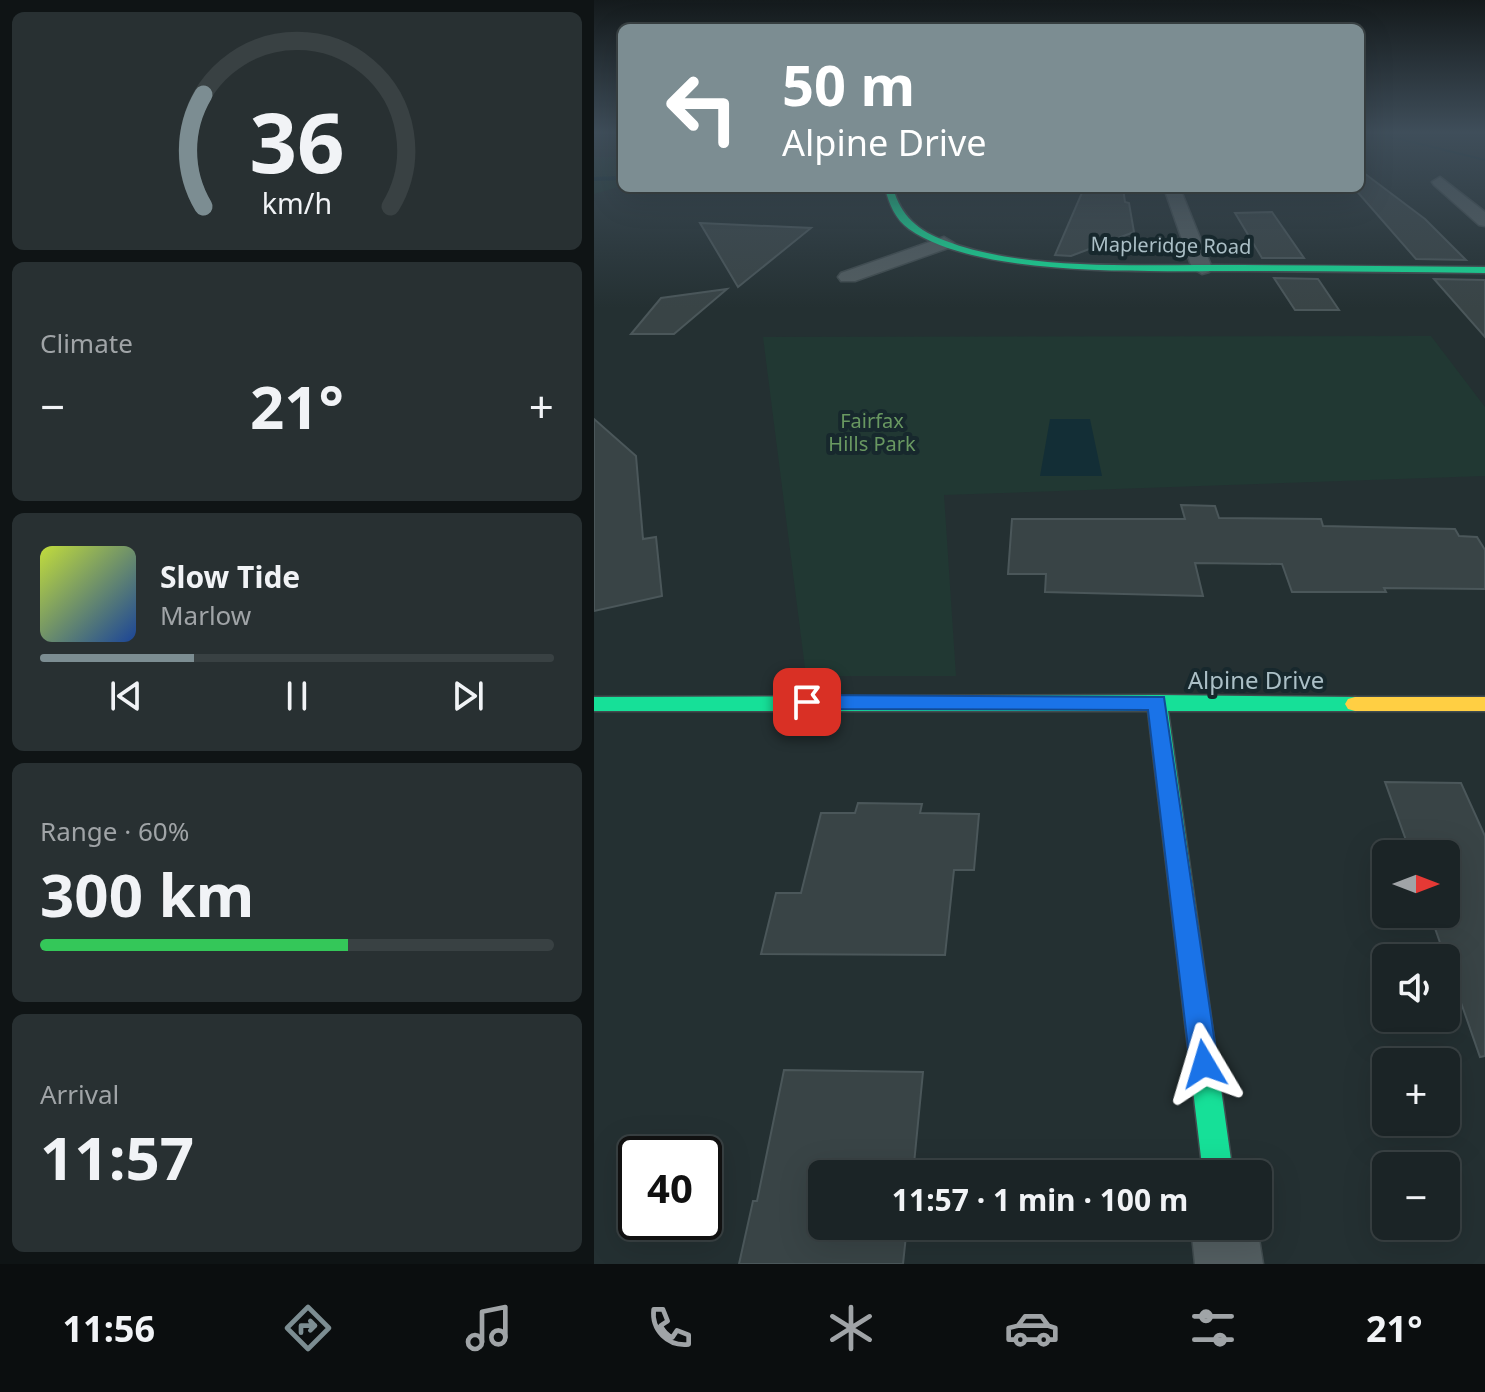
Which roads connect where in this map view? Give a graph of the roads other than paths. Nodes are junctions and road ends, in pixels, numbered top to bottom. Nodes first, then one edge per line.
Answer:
1 (1449, 190) edge
2 (890, 192) edge
3 (1174, 192) edge
4 (1485, 221) edge
5 (944, 243) junction
6 (1202, 268) junction
7 (1485, 270) edge
8 (848, 277) dead end
9 (1157, 702) junction
10 (594, 704) edge
11 (1485, 704) edge
12 (1216, 1160) edge
13 (1226, 1240) edge
14 (1229, 1264) edge

1 - 4 street
2 - 5 street, Mapleridge Road
3 - 6 street
5 - 6 street, Mapleridge Road
5 - 8 street
6 - 7 street, Mapleridge Road
9 - 10 street, Alpine Drive
9 - 11 street, Alpine Drive
9 - 12 street
13 - 14 street

